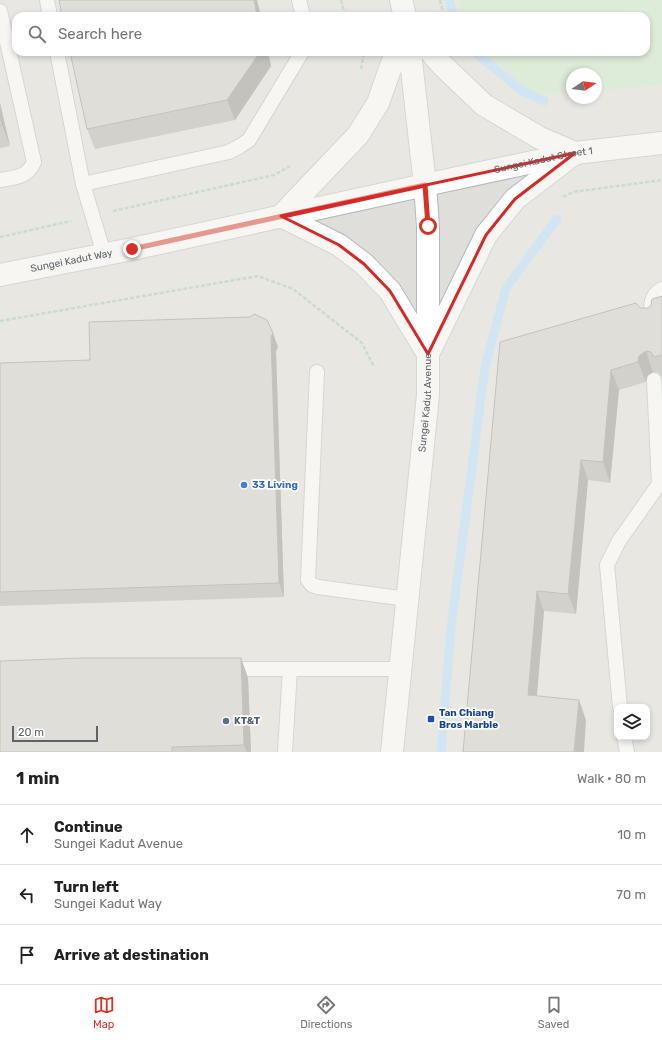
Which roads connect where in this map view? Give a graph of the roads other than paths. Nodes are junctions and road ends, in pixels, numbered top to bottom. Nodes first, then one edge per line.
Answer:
1 (47, 0) edge
2 (299, 0) edge
3 (401, 0) edge
4 (0, 11) edge
5 (49, 12) edge
6 (302, 12) edge
7 (404, 12) edge
8 (58, 56) edge
9 (300, 56) edge
10 (395, 56) edge
11 (410, 56) edge
12 (434, 56) edge
13 (662, 143) edge
14 (575, 154) junction
15 (0, 180) edge
16 (83, 184) junction
17 (425, 185) junction
18 (281, 216) junction
19 (104, 254) junction
20 (0, 275) edge
21 (662, 289) edge
22 (651, 321) edge
23 (428, 354) junction
24 (317, 372) dead end
25 (654, 380) dead end
26 (407, 599) junction
27 (400, 668) junction
28 (212, 669) edge
29 (290, 669) junction
30 (620, 704) edge
31 (625, 740) edge
32 (285, 752) edge
33 (392, 752) edge
34 (627, 752) edge

1 - 5 lane
2 - 6 lane
3 - 7 street
4 - 15 lane
8 - 16 lane
9 - 16 lane
10 - 18 street
11 - 17 street, Sungei Kadut Avenue
12 - 14 street
13 - 14 street, Sungei Kadut Street 1
14 - 17 street, Sungei Kadut Street 1
14 - 23 street
16 - 19 lane
17 - 18 street, Sungei Kadut Way
17 - 23 street, Sungei Kadut Avenue
18 - 19 street, Sungei Kadut Way
18 - 23 street
19 - 20 street, Sungei Kadut Way
21 - 22 lane
23 - 26 street, Sungei Kadut Avenue
24 - 26 lane
25 - 30 lane
26 - 27 street, Sungei Kadut Avenue
27 - 29 lane
27 - 33 street, Sungei Kadut Avenue
28 - 29 lane
29 - 32 lane
31 - 34 lane

